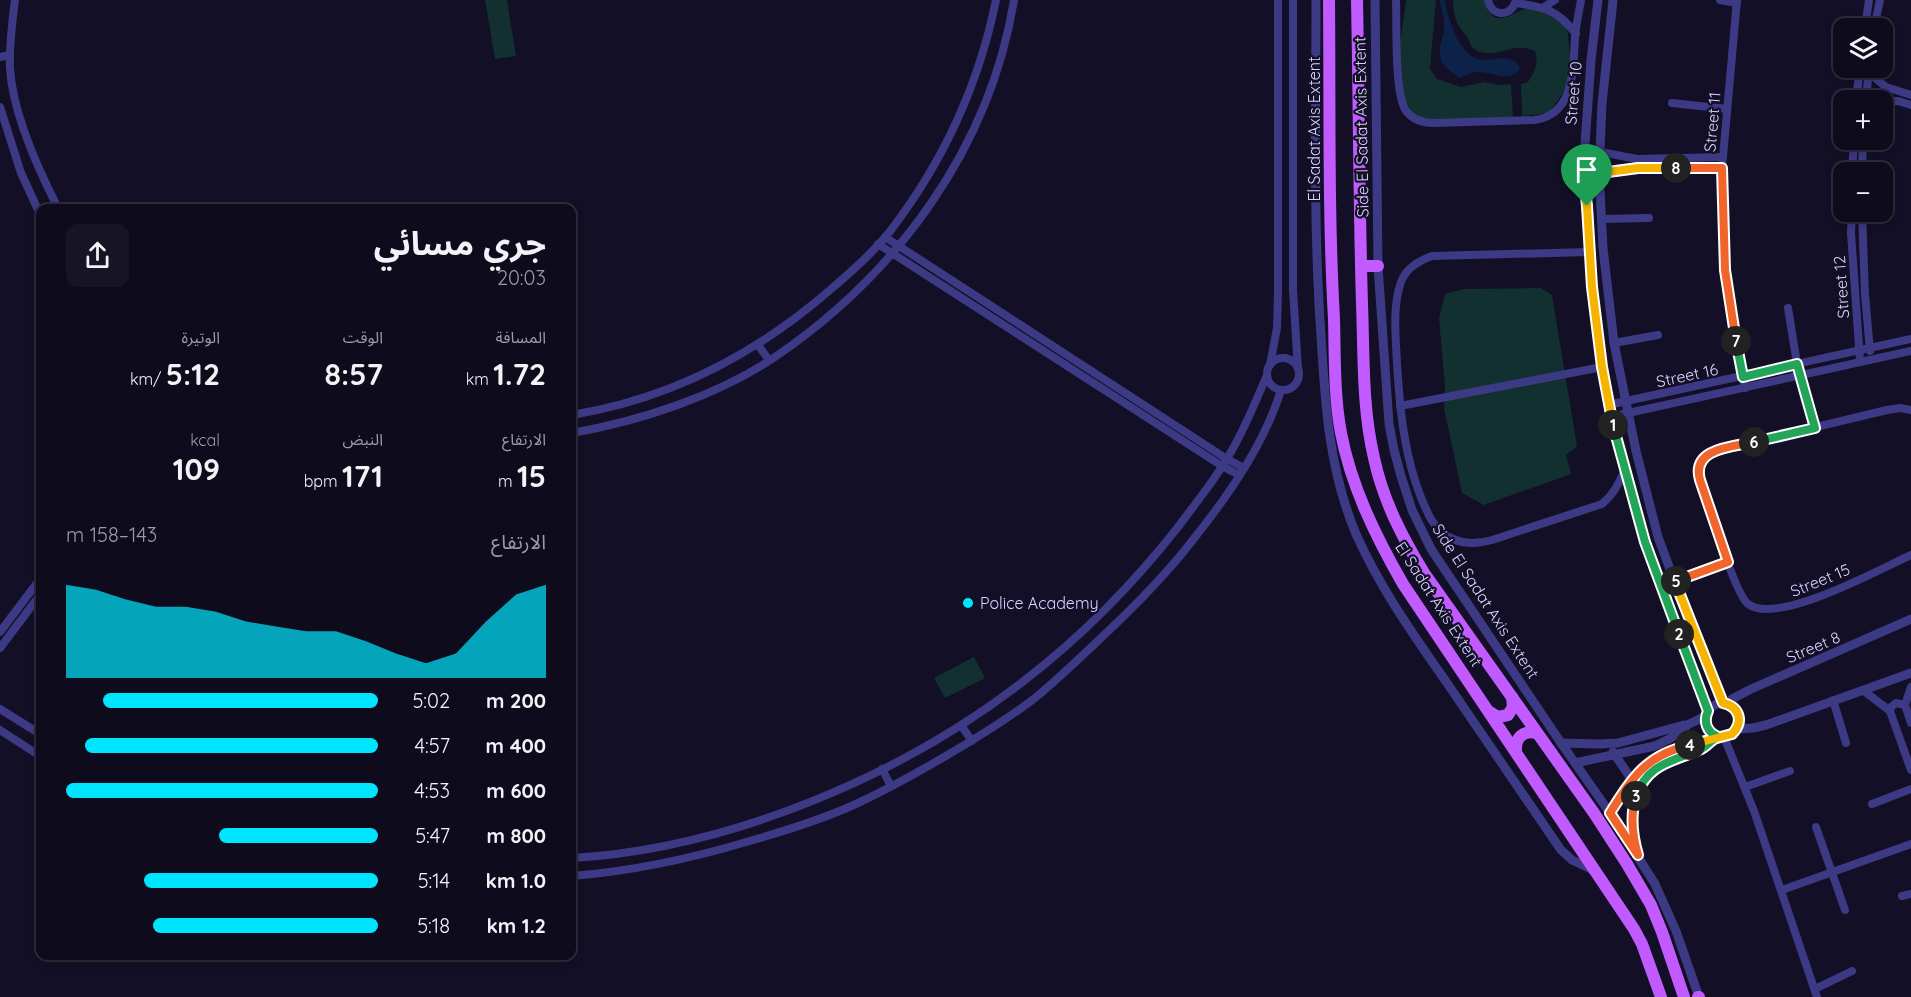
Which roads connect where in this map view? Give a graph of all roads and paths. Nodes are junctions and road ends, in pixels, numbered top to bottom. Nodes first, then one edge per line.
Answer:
1 (15, 0) edge
2 (996, 0) edge
3 (1014, 0) edge
4 (1278, 0) edge
5 (1293, 0) edge
6 (1316, 0) edge
7 (1329, 0) edge
8 (1358, 0) edge
9 (1375, 0) edge
10 (1396, 0) edge
11 (1488, 0) edge
12 (1555, 0) edge
13 (1581, 0) edge
14 (1599, 0) edge
15 (1613, 0) edge
16 (1720, 0) edge
17 (1869, 0) edge
18 (1880, 0) edge
19 (1516, 1) edge
20 (1737, 2) edge
21 (1544, 7) junction
22 (1866, 18) edge
23 (1876, 18) edge
24 (1576, 34) junction
25 (10, 55) junction
26 (0, 57) edge
27 (10, 70) junction
28 (0, 73) edge
29 (1877, 78) edge
30 (1911, 95) edge
31 (1893, 102) edge
32 (1672, 103) dead end
33 (1911, 105) edge
34 (0, 107) edge
35 (1727, 109) junction
36 (1584, 153) junction
37 (1599, 153) junction
38 (1723, 157) junction
39 (1722, 168) junction
40 (1583, 172) junction
41 (1599, 172) junction
42 (56, 204) edge
43 (36, 205) edge
44 (1649, 218) dead end
45 (1602, 219) junction
46 (1852, 222) edge
47 (1862, 222) edge
48 (1851, 233) junction
49 (1862, 234) junction
50 (882, 241) junction
51 (898, 246) junction
52 (892, 252) junction
53 (1590, 252) junction
54 (1361, 266) junction
55 (1378, 266) junction
56 (1788, 308) dead end
57 (1658, 335) dead end
58 (1911, 339) edge
59 (1614, 344) junction
60 (758, 345) junction
61 (1869, 347) junction
62 (1859, 350) junction
63 (1911, 351) edge
64 (1871, 358) junction
65 (769, 360) junction
66 (1860, 361) junction
67 (1797, 364) junction
68 (1270, 365) junction
69 (1602, 367) junction
70 (1298, 369) junction
71 (1267, 375) junction
72 (1801, 376) junction
73 (1743, 377) junction
74 (1745, 388) junction
75 (1281, 390) junction
76 (1626, 401) junction
77 (1608, 405) junction
78 (1401, 406) junction
79 (1911, 410) edge
80 (1628, 413) junction
81 (576, 415) edge
82 (1610, 417) junction
83 (1815, 428) junction
84 (576, 432) edge
85 (1225, 462) junction
86 (1625, 469) junction
87 (1241, 471) junction
88 (1911, 555) edge
89 (1728, 562) junction
90 (1675, 582) junction
91 (36, 584) edge
92 (36, 600) edge
93 (1911, 620) edge
94 (0, 632) edge
95 (0, 648) edge
96 (1911, 673) edge
97 (1911, 687) edge
98 (1864, 691) junction
99 (1512, 697) junction
100 (1833, 700) junction
101 (1725, 703) junction
102 (1905, 705) junction
103 (0, 709) edge
104 (1890, 711) junction
105 (1490, 712) junction
106 (1707, 713) junction
107 (1911, 723) edge
108 (1689, 724) junction
109 (961, 725) junction
110 (1737, 729) junction
111 (0, 730) edge
112 (36, 732) edge
113 (1536, 733) junction
114 (1718, 738) junction
115 (972, 741) junction
116 (1846, 742) dead end
117 (1561, 743) junction
118 (1610, 743) junction
119 (1516, 751) junction
120 (36, 753) edge
121 (1614, 755) junction
122 (1575, 763) junction
123 (882, 769) junction
124 (1911, 770) edge
125 (1790, 771) dead end
126 (1631, 780) junction
127 (891, 786) junction
128 (1745, 787) junction
129 (1639, 789) junction
130 (1911, 789) edge
131 (1872, 804) dead end
132 (1610, 813) junction
133 (1816, 826) dead end
134 (1911, 844) edge
135 (1638, 855) junction
136 (576, 858) edge
137 (1627, 864) junction
138 (1593, 870) junction
139 (1832, 872) junction
140 (576, 876) edge
141 (1782, 890) junction
142 (1845, 910) dead end
143 (1852, 971) dead end
144 (1816, 993) edge
145 (1661, 997) edge
146 (1684, 997) edge
147 (1699, 997) edge

1 - 25 street
2 - 50 street
3 - 51 street
4 - 68 street
5 - 70 street
6 - 138 street
7 - 105 main road, El Sadat Axis Extent
8 - 54 main road, El Sadat Axis Extent
9 - 55 street, Side El Sadat Axis Extent
10 - 24 street
11 - 19 street
12 - 21 street
13 - 24 street
14 - 36 street, Street 10
15 - 37 street, Street 10
16 - 20 street
17 - 22 street
18 - 23 street
19 - 21 street
20 - 35 street, Street 11
21 - 24 street
25 - 26 street
25 - 27 street
27 - 28 street
27 - 42 street
29 - 30 street
31 - 33 street
32 - 35 street
34 - 43 street
35 - 38 street, Street 11
36 - 37 street
36 - 40 street, Street 10
37 - 38 street
37 - 41 street, Street 10
38 - 39 street, Street 11
39 - 41 street
39 - 73 street, Street 11
40 - 41 street
40 - 53 street, Street 10
41 - 45 street, Street 10
44 - 45 street
45 - 59 street, Street 10
46 - 48 street, Street 12
47 - 49 street, Street 12
48 - 49 street
48 - 62 street, Street 12
49 - 61 street, Street 12
50 - 51 street
50 - 52 street
50 - 60 street
51 - 52 street
51 - 85 street
52 - 65 street
52 - 85 street
53 - 69 street, Street 10
53 - 78 street
54 - 55 main road
54 - 99 main road, El Sadat Axis Extent
55 - 117 street, Side El Sadat Axis Extent
56 - 67 street
57 - 59 street
58 - 61 street, Street 16
59 - 76 street, Street 10
60 - 65 street
60 - 81 street
61 - 62 street, Street 16
61 - 64 street, Street 12
62 - 66 street, Street 12
62 - 67 street, Street 16
63 - 64 street, Street 16
64 - 66 street, Street 16
65 - 84 street
66 - 72 street, Street 16
67 - 72 street
67 - 73 street, Street 16
68 - 70 street
68 - 71 street
69 - 77 street, Street 10
69 - 78 street
70 - 75 street
71 - 75 street
71 - 85 street
72 - 74 street, Street 16
72 - 83 street
73 - 74 street, Street 11
73 - 76 street, Street 16
74 - 80 street, Street 16
75 - 87 street
76 - 77 street, Street 16
76 - 80 street, Street 10
77 - 82 street, Street 10
78 - 86 street
79 - 83 street, Street 15
80 - 82 street, Street 16
80 - 90 street, Street 10
82 - 86 street, Street 10
83 - 89 street, Street 15
85 - 87 street
85 - 109 street
86 - 106 street, Street 10
87 - 115 street
88 - 89 street, Street 15
89 - 90 street
90 - 101 street, Street 10
91 - 94 street
92 - 95 street
93 - 101 street, Street 8
96 - 98 street
97 - 102 street
98 - 100 street
98 - 104 street
99 - 105 main road
99 - 113 main road, El Sadat Axis Extent
100 - 110 street
100 - 116 street
101 - 106 street
101 - 110 street
102 - 104 street
102 - 107 street
103 - 112 street
104 - 124 street
105 - 119 main road, El Sadat Axis Extent
106 - 108 street
106 - 114 street
108 - 118 street
108 - 121 street
109 - 115 street
109 - 123 street
110 - 114 street
111 - 120 street
113 - 119 main road
113 - 137 main road, El Sadat Axis Extent
114 - 126 street
114 - 128 street
114 - 129 street
115 - 127 street
117 - 118 street
117 - 122 street, Side El Sadat Axis Extent
118 - 121 street
119 - 138 main road, El Sadat Axis Extent
121 - 122 street
121 - 126 street
122 - 132 street, Side El Sadat Axis Extent
123 - 127 street
123 - 136 street
125 - 128 street
126 - 129 street
126 - 132 street
127 - 140 street
128 - 141 street
129 - 135 street
130 - 131 street
132 - 135 street, Side El Sadat Axis Extent
133 - 139 street
134 - 139 street
135 - 137 main road
135 - 147 street, Side El Sadat Axis Extent
137 - 146 main road, El Sadat Axis Extent
138 - 145 main road, El Sadat Axis Extent
139 - 141 street
139 - 142 street
141 - 144 street
143 - 144 street

